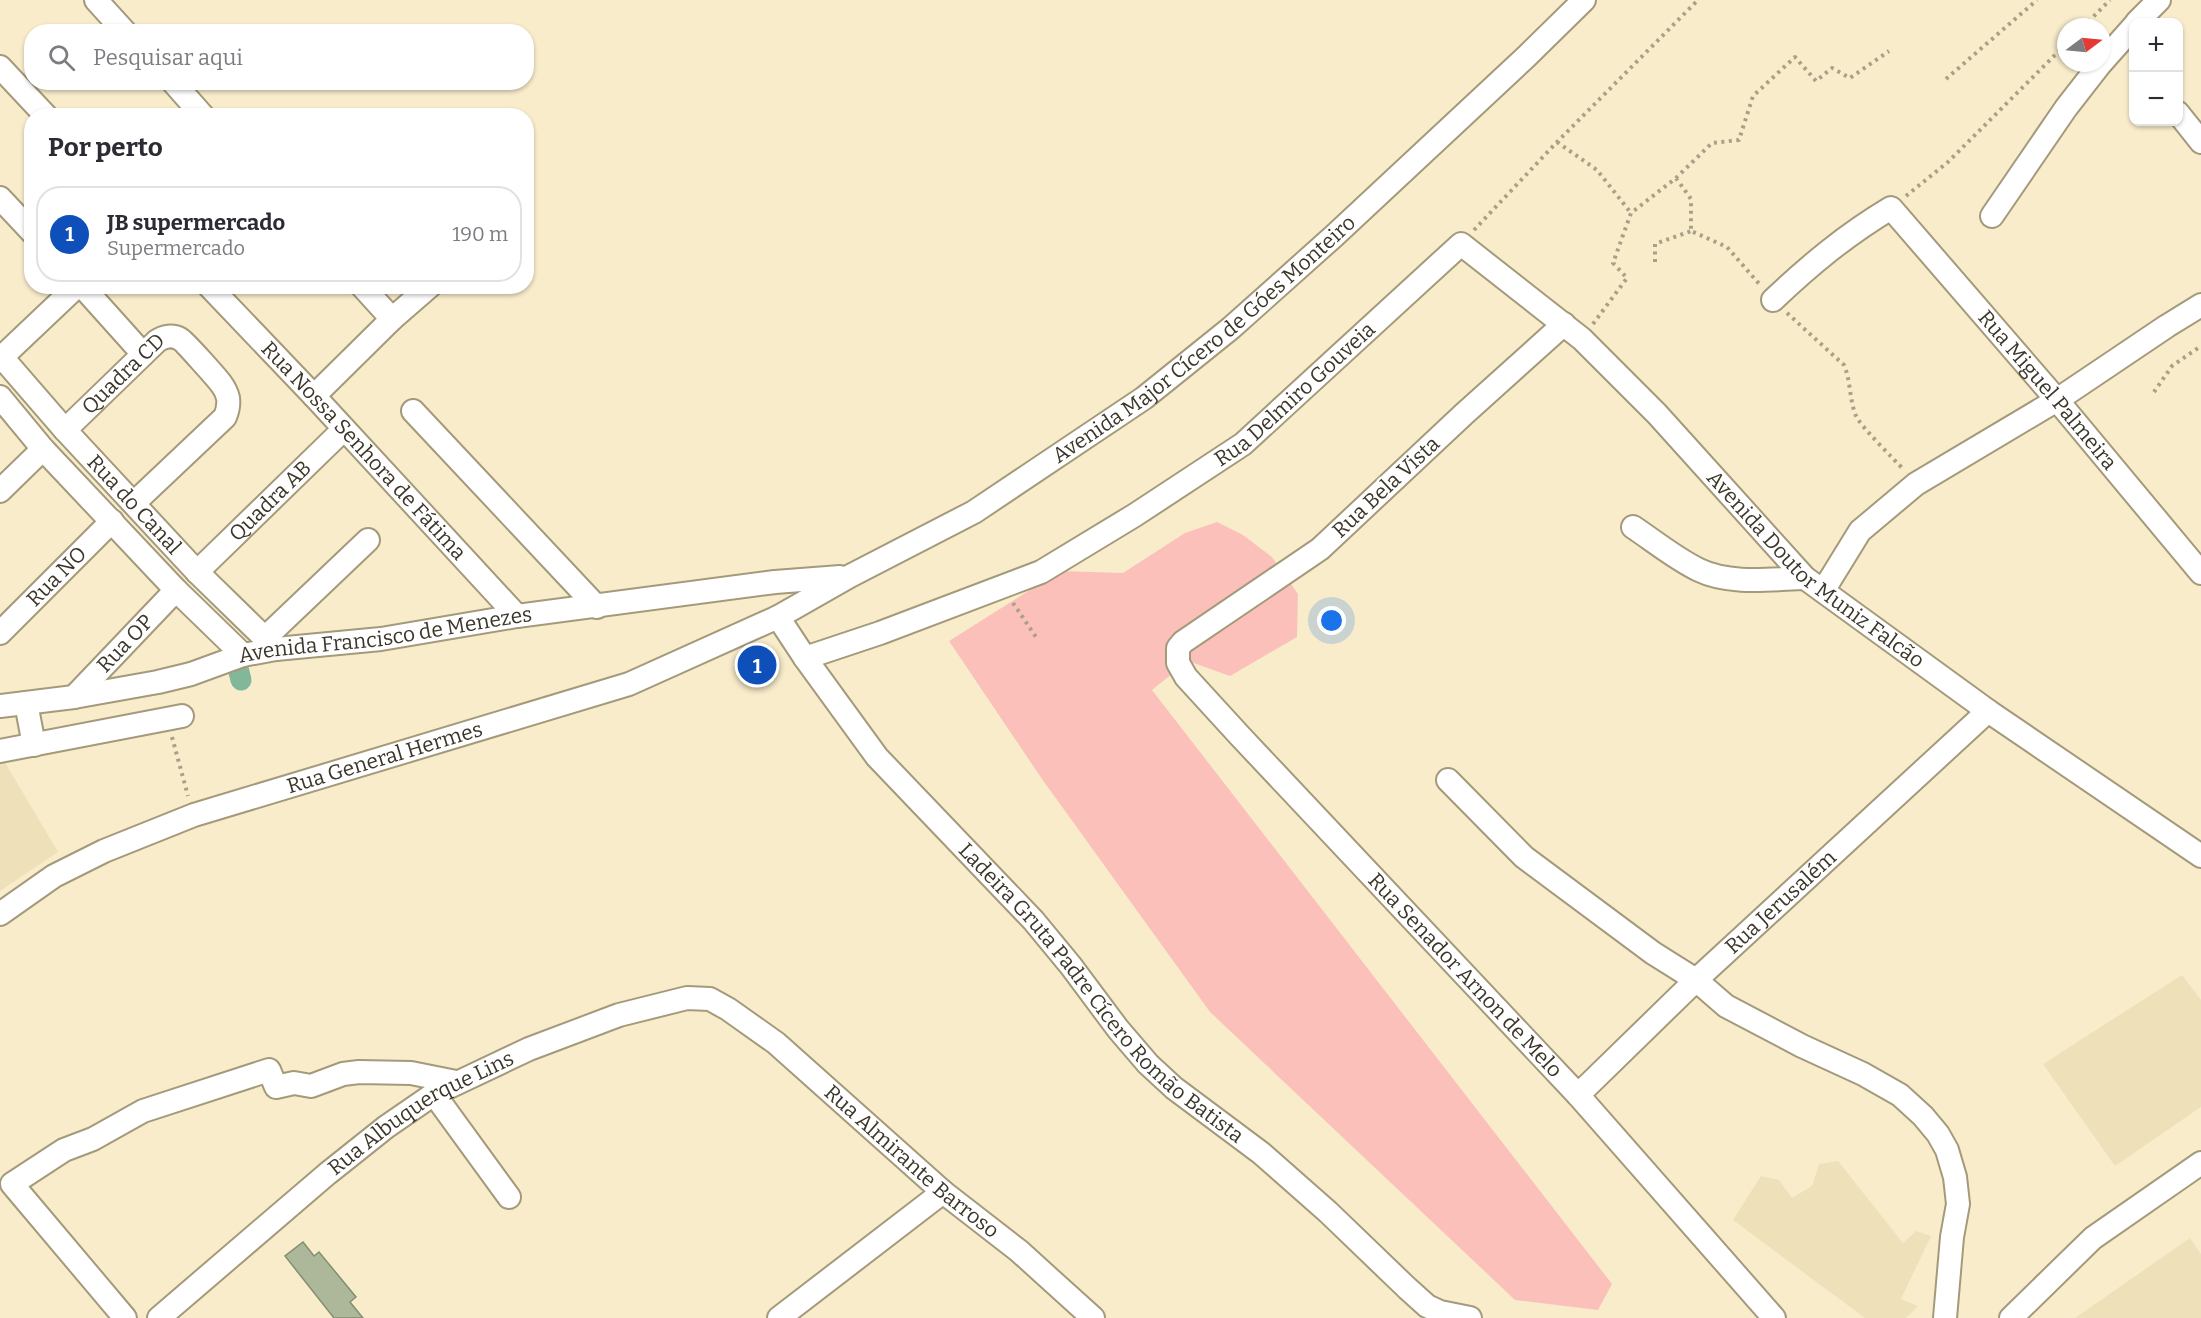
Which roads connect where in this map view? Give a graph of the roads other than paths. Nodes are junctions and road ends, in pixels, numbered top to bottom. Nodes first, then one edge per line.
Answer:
1 (96, 0) edge
2 (1584, 0) edge
3 (2159, 0) edge
4 (2145, 18) edge
5 (118, 24) edge
6 (2129, 37) edge
7 (2111, 54) edge
8 (0, 67) edge
9 (2094, 72) edge
10 (180, 90) edge
11 (38, 108) edge
12 (196, 108) edge
13 (2183, 119) edge
14 (2201, 142) edge
15 (5, 213) edge
16 (1992, 216) dead end
17 (24, 226) edge
18 (1461, 244) joint
19 (67, 294) edge
20 (89, 294) edge
21 (217, 294) edge
22 (369, 294) edge
23 (420, 294) edge
24 (1773, 300) road end
25 (2201, 305) edge
26 (392, 319) junction
27 (1564, 324) junction
28 (143, 354) junction
29 (1, 356) edge
30 (314, 396) junction
31 (0, 398) edge
32 (2057, 400) junction
33 (413, 411) dead end
34 (344, 429) junction
35 (65, 430) junction
36 (43, 450) junction
37 (0, 491) edge
38 (134, 503) junction
39 (112, 521) junction
40 (1632, 527) dead end
41 (368, 540) dead end
42 (197, 572) junction
43 (2201, 573) edge
44 (850, 576) junction
45 (775, 582) junction
46 (1814, 584) junction
47 (177, 590) junction
48 (597, 607) junction
49 (784, 613) junction
50 (517, 616) junction
51 (0, 633) edge
52 (1194, 633) joint
53 (271, 644) junction
54 (243, 655) junction
55 (805, 658) junction
56 (74, 697) junction
57 (26, 703) junction
58 (0, 706) edge
59 (1988, 711) junction
60 (174, 717) road end
61 (34, 745) junction
62 (0, 751) edge
63 (1448, 780) dead end
64 (2201, 856) edge
65 (0, 914) edge
66 (1696, 980) junction
67 (728, 1009) joint
68 (456, 1082) junction
69 (434, 1094) junction
70 (1578, 1095) junction
71 (2201, 1163) edge
72 (943, 1192) junction
73 (509, 1197) dead end
74 (2036, 1293) junction
75 (124, 1318) edge
76 (159, 1318) edge
77 (779, 1318) edge
78 (1094, 1318) edge
79 (1470, 1318) edge
80 (1774, 1318) edge
81 (1945, 1318) edge
82 (2011, 1318) edge
83 (2030, 1318) edge

1 - 5 street
2 - 44 street, Avenida Major Cícero de Góes Monteiro
3 - 4 street
6 - 7 street
8 - 11 street
9 - 16 street
10 - 12 street
13 - 14 street
15 - 17 street
18 - 27 street, Avenida Doutor Muniz Falcão
18 - 55 street, Rua Delmiro Gouveia
19 - 29 street
20 - 28 street
21 - 30 street, Rua Nossa Senhora de Fátima
22 - 26 street
23 - 26 street
24 - 32 street, Rua Miguel Palmeira
25 - 32 street
26 - 30 street
27 - 46 street, Avenida Doutor Muniz Falcão
27 - 52 street, Rua Bela Vista
28 - 35 street, Quadra CD
28 - 38 street, Quadra CD
29 - 35 street, Rua do Canal
30 - 34 street, Rua Nossa Senhora de Fátima
31 - 36 street, Rua do Canal
32 - 43 street, Rua Miguel Palmeira
32 - 46 street
33 - 48 street
34 - 42 street, Quadra AB
34 - 50 street, Rua Nossa Senhora de Fátima
35 - 38 street, Rua do Canal
36 - 37 street
36 - 39 street, Rua do Canal
38 - 42 street, Rua do Canal
39 - 47 street, Rua do Canal
39 - 51 street, Rua NO
40 - 46 street
41 - 53 street
42 - 53 street, Rua do Canal
44 - 45 street, Avenida Francisco de Menezes
44 - 49 street, Avenida Major Cícero de Góes Monteiro
45 - 48 street, Avenida Francisco de Menezes
45 - 49 street
46 - 59 street, Avenida Doutor Muniz Falcão
47 - 54 street, Rua do Canal
47 - 56 street, Rua OP
48 - 50 street, Avenida Francisco de Menezes
49 - 55 street, Ladeira Gruta Padre Cícero Romão Batista
49 - 65 street, Rua General Hermes
50 - 53 street, Avenida Francisco de Menezes
52 - 70 street, Rua Senador Arnon de Melo
53 - 54 street, Avenida Francisco de Menezes
54 - 56 street, Avenida Francisco de Menezes
55 - 79 street, Ladeira Gruta Padre Cícero Romão Batista
56 - 57 street, Avenida Francisco de Menezes
57 - 58 street, Avenida Francisco de Menezes
57 - 61 street
59 - 64 street, Avenida Doutor Muniz Falcão
59 - 66 street, Rua Jerusalém
60 - 61 street
61 - 62 street
63 - 66 street
66 - 70 street, Rua Jerusalém
66 - 81 street
67 - 68 street, Rua Albuquerque Lins
67 - 72 street, Rua Almirante Barroso
68 - 69 street, Rua Albuquerque Lins
68 - 75 street
69 - 73 street
69 - 76 street, Rua Albuquerque Lins
70 - 80 street, Rua Senador Arnon de Melo
71 - 74 street
72 - 77 street
72 - 78 street, Rua Almirante Barroso
74 - 82 street
74 - 83 street

